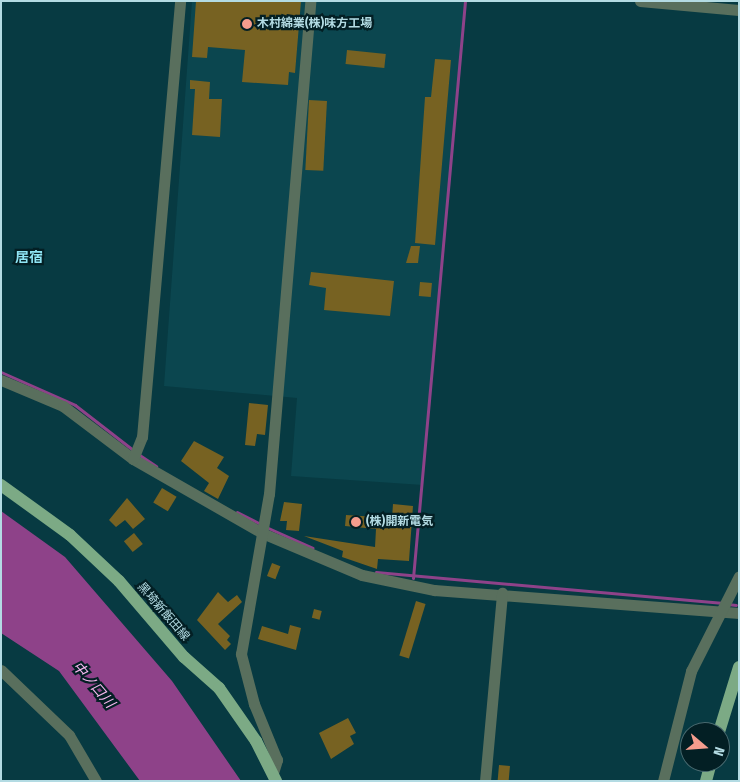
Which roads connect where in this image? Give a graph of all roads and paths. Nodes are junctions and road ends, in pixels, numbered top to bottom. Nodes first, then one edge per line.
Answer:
1 (180, 1) edge
2 (310, 1) edge
3 (640, 1) edge
4 (739, 10) edge
5 (1, 380) edge
6 (134, 459) junction
7 (1, 485) edge
8 (262, 533) junction
9 (739, 576) edge
10 (502, 593) junction
11 (721, 612) junction
12 (739, 613) edge
13 (739, 667) edge
14 (1, 670) edge
15 (722, 722) edge
16 (275, 777) edge
17 (96, 781) edge
18 (485, 781) edge
19 (663, 781) edge

1 - 6 street
2 - 8 street
3 - 4 street
5 - 6 street
6 - 8 street
7 - 16 main road, 黒埼新飯田線
8 - 10 street
8 - 16 street
9 - 11 street
10 - 11 street
10 - 18 street
11 - 12 street
11 - 19 street
13 - 15 main road
14 - 17 street

